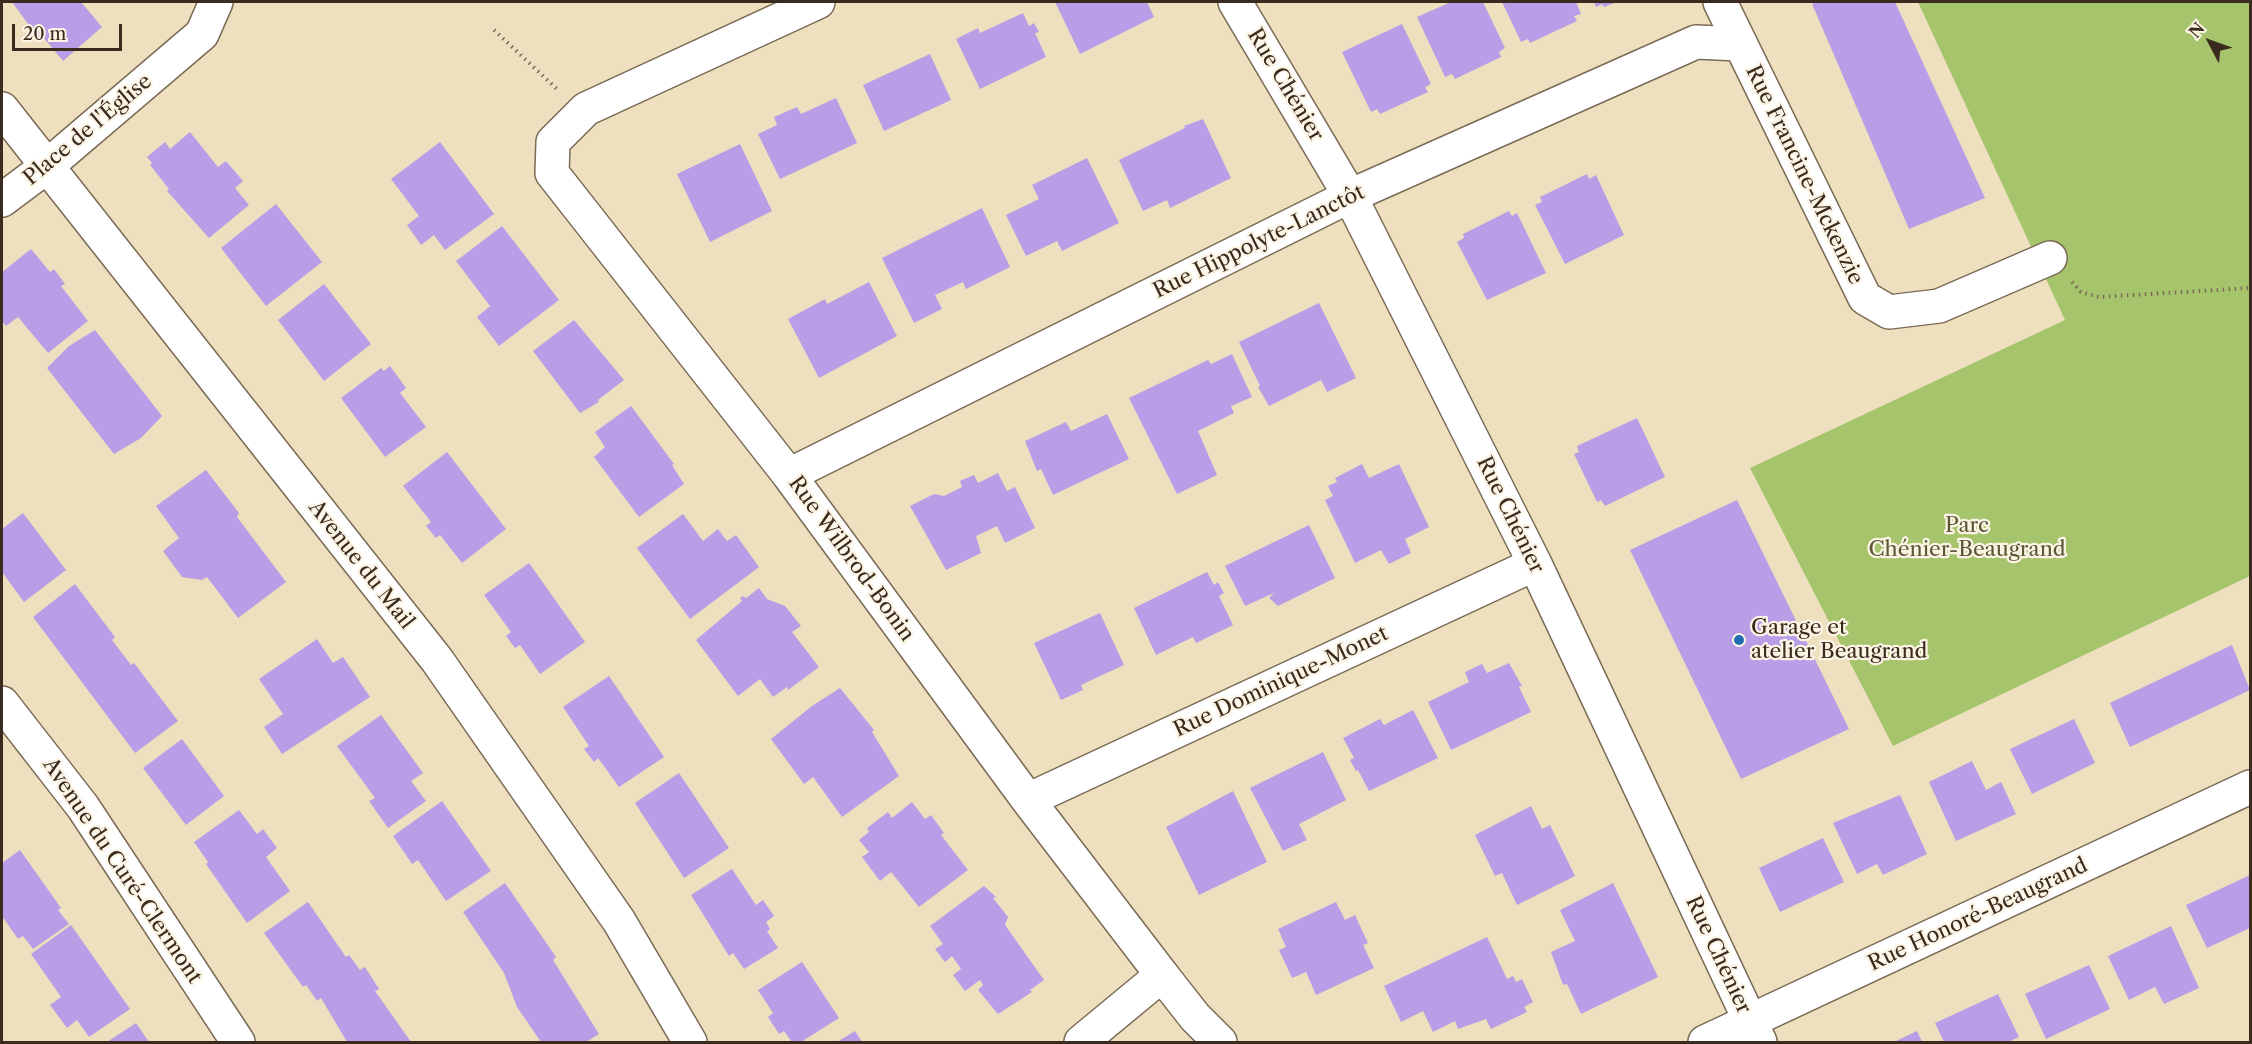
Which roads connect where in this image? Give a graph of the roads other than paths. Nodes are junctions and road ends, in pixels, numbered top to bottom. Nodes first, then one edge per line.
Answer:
1 (216, 2) edge
2 (818, 2) edge
3 (1235, 2) edge
4 (1719, 2) edge
5 (1739, 44) junction
6 (2, 109) edge
7 (46, 167) junction
8 (1350, 196) junction
9 (2, 200) edge
10 (2050, 258) road end
11 (789, 475) junction
12 (1535, 564) junction
13 (2, 703) edge
14 (2250, 787) edge
15 (1028, 800) junction
16 (1162, 975) junction
17 (1754, 1032) edge
18 (238, 1042) edge
19 (690, 1042) edge
20 (1081, 1042) edge
21 (1220, 1042) edge
22 (1705, 1042) edge

1 - 7 street, Place de l'Église
2 - 11 street, Rue Wilbrod-Bonin
3 - 8 street, Rue Chénier
4 - 5 street, Rue Francine-Mckenzie
5 - 8 street, Rue Hippolyte-Lanctôt
5 - 10 street, Rue Francine-Mckenzie
6 - 7 street, Avenue du Mail
7 - 9 street, Place de l'Église
7 - 19 street, Avenue du Mail
8 - 11 street, Rue Hippolyte-Lanctôt
8 - 12 street, Rue Chénier
11 - 15 street, Rue Wilbrod-Bonin
12 - 15 street, Rue Dominique-Monet
12 - 17 street, Rue Chénier
13 - 18 street, Avenue du Curé-Clermont
14 - 17 street, Rue Honoré-Beaugrand
15 - 16 street, Rue Wilbrod-Bonin
16 - 20 street
16 - 21 street
17 - 22 street, Rue Honoré-Beaugrand

